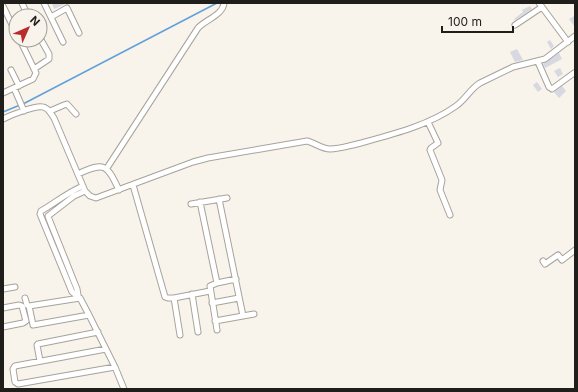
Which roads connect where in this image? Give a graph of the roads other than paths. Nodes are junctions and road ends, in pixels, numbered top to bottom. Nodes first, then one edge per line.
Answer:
1 (44, 3) edge
2 (224, 3) edge
3 (541, 5) edge
4 (3, 6) edge
5 (8, 16) edge
6 (50, 17) junction
7 (515, 25) dead end
8 (79, 33) dead end
9 (575, 36) edge
10 (63, 42) dead end
11 (568, 42) junction
12 (24, 48) edge
13 (46, 48) edge
14 (538, 62) junction
15 (34, 69) junction
16 (12, 70) dead end
17 (574, 73) edge
18 (17, 87) junction
19 (3, 93) edge
20 (23, 109) junction
21 (50, 111) junction
22 (76, 114) dead end
23 (3, 119) edge
24 (428, 122) junction
25 (107, 168) junction
26 (78, 174) junction
27 (133, 185) junction
28 (84, 188) junction
29 (119, 190) junction
30 (227, 198) dead end
31 (219, 199) junction
32 (200, 202) junction
33 (191, 204) dead end
34 (450, 215) dead end
35 (575, 250) edge
36 (543, 261) dead end
37 (236, 279) junction
38 (217, 283) junction
39 (15, 288) dead end
40 (3, 289) edge
41 (210, 291) junction
42 (192, 294) junction
43 (79, 296) junction
44 (25, 298) dead end
45 (174, 298) junction
46 (239, 298) junction
47 (212, 303) junction
48 (29, 306) junction
49 (3, 308) edge
50 (254, 314) dead end
51 (89, 315) junction
52 (243, 316) junction
53 (216, 321) junction
54 (3, 327) edge
55 (217, 330) dead end
56 (98, 332) junction
57 (198, 332) dead end
58 (180, 336) dead end
59 (106, 349) junction
60 (40, 361) junction
61 (115, 367) junction
62 (123, 389) edge

1 - 6 street
2 - 25 street
3 - 7 street
3 - 11 street
4 - 5 street
6 - 8 street
6 - 10 street
9 - 11 street
11 - 14 street
12 - 15 street
13 - 15 street
14 - 17 street
14 - 24 street
15 - 18 street
16 - 18 street
18 - 19 street
18 - 20 street
20 - 21 street
20 - 23 street
21 - 22 street
21 - 26 street
24 - 27 street
24 - 34 street
25 - 26 street
25 - 29 street
26 - 28 street
27 - 29 street
27 - 45 street
28 - 29 street
28 - 43 street
28 - 43 street
30 - 31 street
31 - 32 street
31 - 37 street
32 - 33 street
32 - 38 street
35 - 36 street
37 - 38 street
37 - 46 street
38 - 41 street
39 - 40 street
41 - 42 street
41 - 47 street
42 - 45 street
42 - 57 street
43 - 48 street
43 - 51 street
44 - 48 street
45 - 58 street
46 - 47 street
46 - 52 street
47 - 53 street
48 - 51 street
49 - 54 street
50 - 52 street
51 - 56 street
52 - 53 street
53 - 55 street
56 - 59 street
56 - 60 street
59 - 60 street
59 - 61 street
60 - 61 street
61 - 62 street

